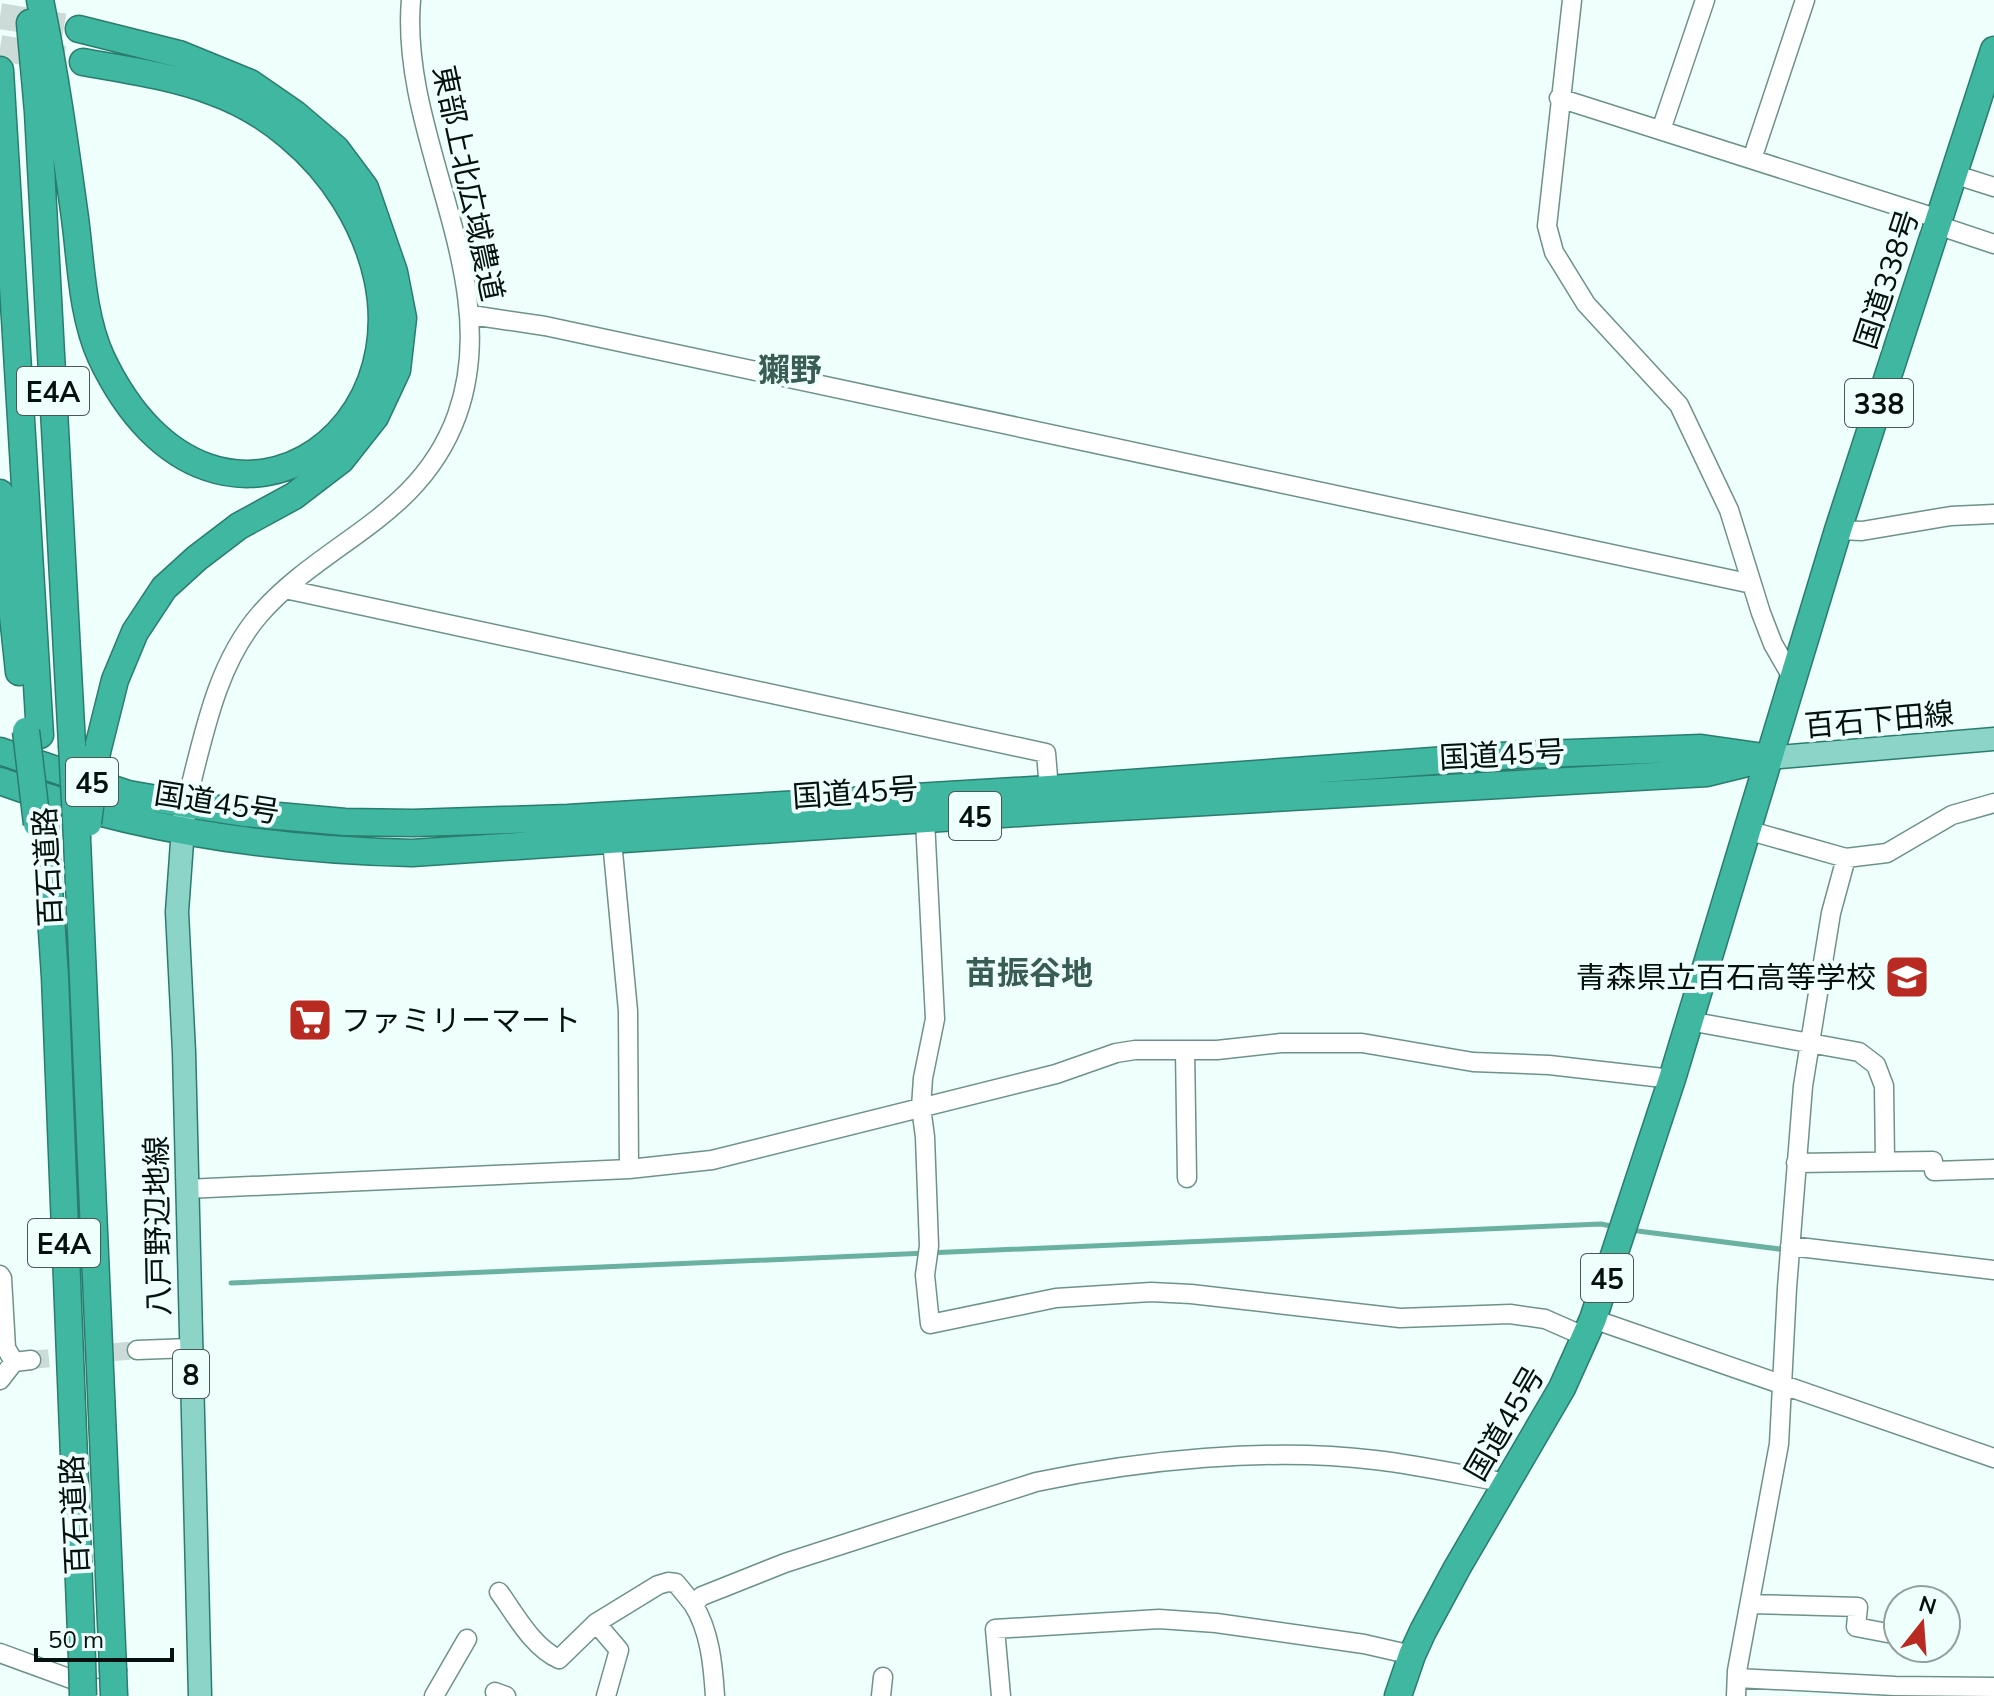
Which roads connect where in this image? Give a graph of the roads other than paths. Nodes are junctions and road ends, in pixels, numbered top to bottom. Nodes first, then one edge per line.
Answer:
1 (26, 0) edge
2 (40, 0) edge
3 (411, 0) edge
4 (1572, 0) edge
5 (1705, 0) edge
6 (1805, 0) edge
7 (79, 29) tunnel mouth
8 (1994, 52) edge
9 (83, 62) tunnel mouth
10 (0, 70) edge
11 (1559, 98) junction
12 (1661, 130) junction
13 (1752, 159) junction
14 (1953, 174) junction
15 (1994, 187) edge
16 (1938, 222) junction
17 (1994, 244) edge
18 (471, 315) junction
19 (0, 493) edge
20 (1994, 514) edge
21 (1838, 530) junction
22 (1752, 584) junction
23 (285, 589) junction
24 (1792, 677) junction
25 (33, 733) junction
26 (1994, 739) edge
27 (85, 748) junction
28 (0, 751) edge
29 (1768, 758) junction
30 (0, 781) edge
31 (1049, 789) junction
32 (1994, 803) edge
33 (186, 804) junction
34 (925, 820) junction
35 (1747, 830) junction
36 (182, 831) junction
37 (612, 841) junction
38 (1846, 858) junction
39 (1689, 1021) junction
40 (1809, 1041) junction
41 (1185, 1050) junction
42 (1672, 1079) junction
43 (921, 1107) junction
44 (1885, 1161) junction
45 (1796, 1163) junction
46 (629, 1169) junction
47 (1994, 1169) edge
48 (1187, 1178) dead end
49 (186, 1189) junction
50 (1790, 1246) junction
51 (1994, 1270) edge
52 (0, 1275) edge
53 (1590, 1328) junction
54 (190, 1348) junction
55 (137, 1350) tunnel mouth
56 (0, 1380) edge
57 (1782, 1386) junction
58 (1994, 1458) edge
59 (1507, 1483) junction
60 (499, 1592) dead end
61 (693, 1604) junction
62 (1750, 1604) junction
63 (596, 1623) junction
64 (1882, 1632) edge
65 (467, 1639) dead end
66 (0, 1653) edge
67 (1412, 1655) junction
68 (883, 1677) dead end
69 (1737, 1687) edge
70 (1994, 1687) edge
71 (83, 1696) edge
72 (116, 1696) edge
73 (200, 1696) edge
74 (434, 1696) edge
75 (606, 1696) edge
76 (715, 1696) edge
77 (881, 1696) edge
78 (1001, 1696) edge
79 (1398, 1696) edge

1 - 27 highway, 百石道路 / E4A
2 - 9 highway
3 - 18 street, 東部上北広域農道
4 - 11 street
5 - 12 street
6 - 13 street
7 - 27 highway
8 - 14 highway, 国道338号 / 338
10 - 25 highway, E4A
11 - 12 street
11 - 22 street
12 - 13 street
13 - 16 street
14 - 15 street
14 - 16 highway, 国道338号 / 338
16 - 17 street
16 - 21 highway, 国道338号 / 338
18 - 22 street
18 - 23 street, 東部上北広域農道
19 - 25 highway
20 - 21 street
21 - 24 highway, 国道338号 / 338
22 - 24 street
23 - 31 street
23 - 33 street, 東部上北広域農道
24 - 29 highway, 国道338号 / 338
25 - 71 highway, E4A, bridge
26 - 29 main road, 百石下田線
27 - 72 highway, 百石道路 / E4A, bridge
28 - 33 highway, 国道45号 / 45
29 - 31 highway, 国道45号 / 45
29 - 34 highway, 国道45号 / 45
29 - 35 highway, 国道45号 / 45
30 - 36 highway, 国道45号 / 45
31 - 33 highway, 国道45号 / 45
32 - 38 street
33 - 36 main road, 八戸野辺地線 / 8
34 - 37 highway, 国道45号 / 45
34 - 43 street
35 - 38 street
35 - 39 highway, 国道45号 / 45
36 - 37 highway, 国道45号 / 45
36 - 49 main road, 八戸野辺地線 / 8
37 - 46 street
38 - 40 street
39 - 40 street
39 - 42 highway, 国道45号 / 45
40 - 44 street
40 - 45 street
41 - 42 street
41 - 43 street
41 - 48 street
42 - 53 highway, 国道45号 / 45
43 - 46 street
43 - 53 street
44 - 45 street
44 - 47 street
45 - 50 street
46 - 49 street
49 - 54 main road, 八戸野辺地線 / 8
50 - 51 street
50 - 57 street
52 - 56 street
53 - 57 street
53 - 59 highway, 国道45号 / 45
54 - 55 street
54 - 73 main road, 八戸野辺地線 / 8
57 - 58 street
57 - 62 street
59 - 61 street
59 - 67 highway, 国道45号 / 45
60 - 63 street
61 - 63 street
61 - 76 street
62 - 64 street
62 - 69 street
63 - 75 street
65 - 74 street
66 - 72 street
67 - 78 street
67 - 79 highway, 国道45号 / 45
68 - 77 street
69 - 70 street

